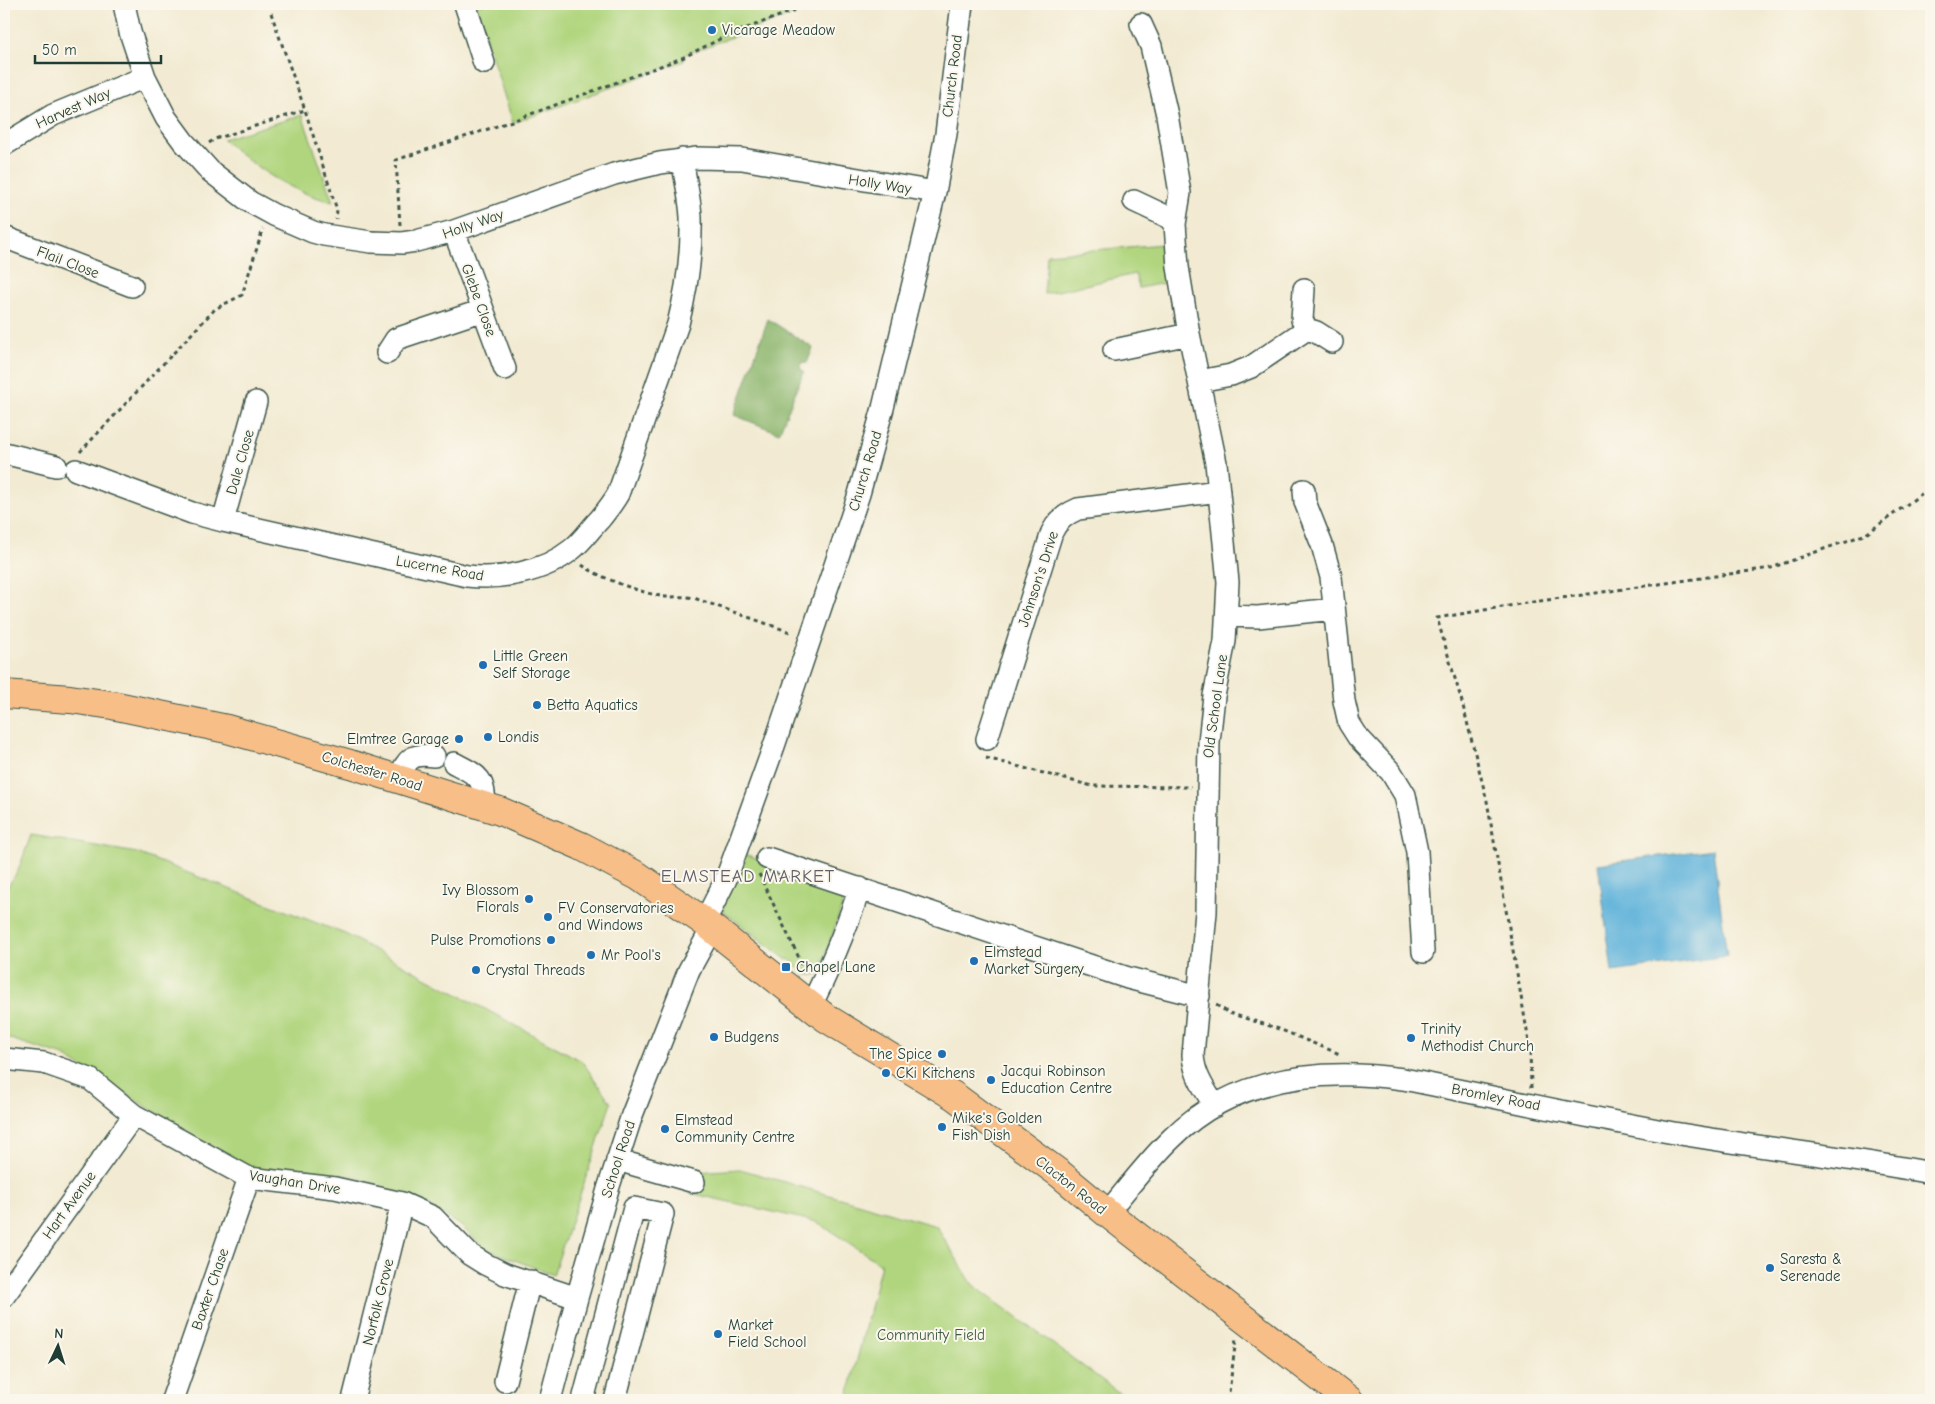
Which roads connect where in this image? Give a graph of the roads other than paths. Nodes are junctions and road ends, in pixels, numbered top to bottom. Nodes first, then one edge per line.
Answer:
1 (124, 4) edge
2 (465, 4) edge
3 (962, 4) edge
4 (1141, 24) dead end
5 (484, 63) dead end
6 (145, 77) junction
7 (4, 145) edge
8 (682, 159) junction
9 (935, 192) junction
10 (1134, 201) dead end
11 (1175, 224) junction
12 (454, 231) junction
13 (4, 237) edge
14 (132, 286) dead end
15 (1304, 289) dead end
16 (483, 310) junction
17 (1307, 329) junction
18 (1189, 334) junction
19 (1332, 342) dead end
20 (1114, 350) dead end
21 (387, 353) dead end
22 (505, 369) dead end
23 (1199, 381) junction
24 (256, 402) dead end
25 (4, 453) edge
26 (1219, 490) junction
27 (1304, 490) dead end
28 (223, 521) junction
29 (1334, 609) junction
30 (1227, 616) junction
31 (4, 694) edge
32 (987, 739) road end
33 (434, 756) dead end
34 (454, 762) dead end
35 (398, 779) junction
36 (485, 806) junction
37 (761, 863) road end
38 (860, 888) junction
39 (708, 924) junction
40 (1423, 952) dead end
41 (1199, 996) junction
42 (811, 1005) junction
43 (4, 1059) edge
44 (1215, 1106) junction
45 (134, 1115) junction
46 (618, 1160) junction
47 (1931, 1173) edge
48 (249, 1178) junction
49 (694, 1182) dead end
50 (402, 1203) junction
51 (1107, 1213) junction
52 (530, 1281) junction
53 (4, 1296) edge
54 (577, 1298) junction
55 (504, 1381) dead end
56 (172, 1400) edge
57 (353, 1400) edge
58 (550, 1400) edge
59 (583, 1400) edge
60 (615, 1400) edge
61 (1349, 1400) edge

1 - 6 street, Holly Way
2 - 5 street
3 - 9 street, Church Road
4 - 11 street, Old School Lane
6 - 7 street, Harvest Way
6 - 12 street, Holly Way
8 - 9 street, Holly Way
8 - 12 street, Holly Way
8 - 28 street, Lucerne Road
9 - 39 street, Church Road
10 - 11 street
11 - 18 street, Old School Lane
12 - 16 street, Glebe Close
13 - 14 street, Flail Close
15 - 17 street
16 - 21 street
16 - 22 street, Glebe Close
17 - 19 street
17 - 23 street
18 - 20 street
18 - 23 street, Old School Lane
23 - 26 street, Old School Lane
24 - 28 street, Dale Close
25 - 28 street, Lucerne Road
26 - 30 street, Old School Lane
26 - 32 street, Johnson's Drive
27 - 29 street
29 - 30 street
29 - 40 street
30 - 41 street, Old School Lane
31 - 35 main road, Colchester Road
33 - 35 street
34 - 36 street
35 - 36 main road, Colchester Road
36 - 39 main road, Colchester Road
37 - 38 street
38 - 41 street
38 - 42 street
39 - 42 main road, Clacton Road
39 - 46 street, School Road
41 - 44 street, Old School Lane
42 - 51 main road, Clacton Road
43 - 45 street, Vaughan Drive
44 - 47 street, Bromley Road
44 - 51 street, Bromley Road
45 - 48 street, Vaughan Drive
45 - 53 street, Hart Avenue
46 - 49 street
46 - 54 street, School Road
48 - 50 street, Vaughan Drive
48 - 56 street, Baxter Chase
50 - 52 street, Vaughan Drive
50 - 57 street, Norfolk Grove
51 - 61 main road, Clacton Road
52 - 54 street, Vaughan Drive
52 - 55 street
54 - 58 street, School Road
59 - 60 street

